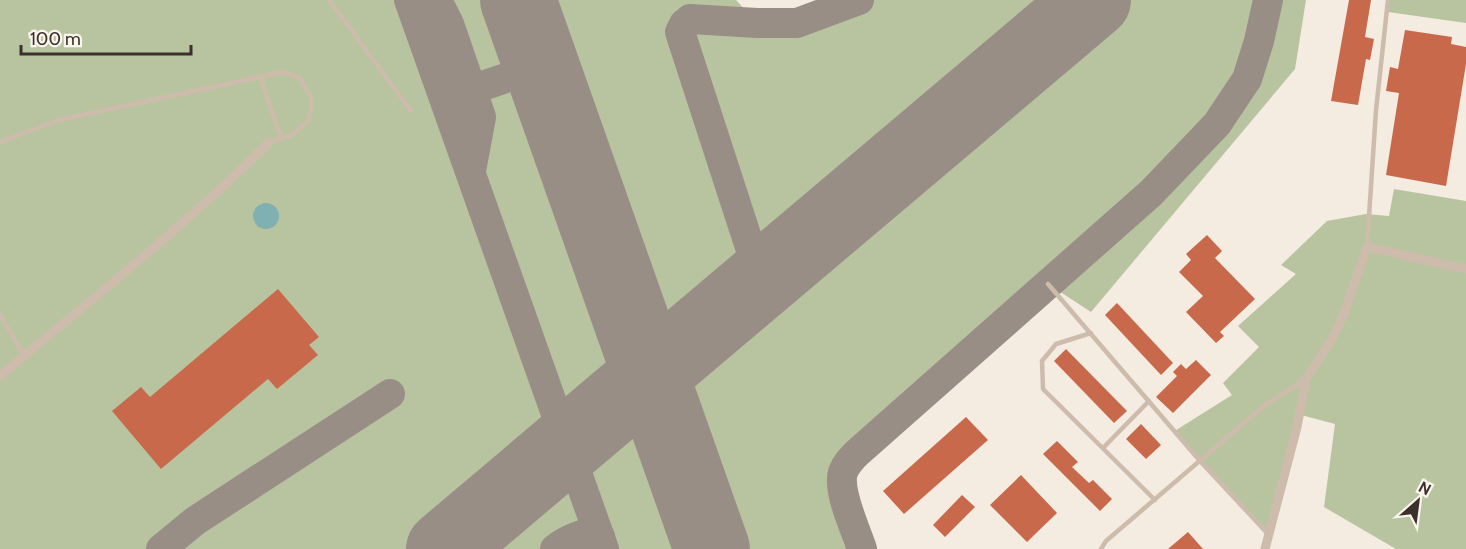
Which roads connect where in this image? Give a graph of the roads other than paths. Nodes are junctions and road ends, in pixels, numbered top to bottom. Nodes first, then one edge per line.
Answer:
1 (329, 0) edge
2 (1388, 0) edge
3 (260, 77) junction
4 (411, 111) dead end
5 (281, 138) junction
6 (0, 142) edge
7 (268, 143) joint
8 (1367, 247) junction
9 (1466, 269) edge
10 (1048, 284) dead end
11 (0, 314) edge
12 (1091, 333) junction
13 (24, 356) junction
14 (0, 376) edge
15 (1306, 378) junction
16 (1149, 401) junction
17 (1103, 448) junction
18 (1200, 461) junction
19 (1155, 500) junction
20 (1269, 535) junction
21 (1101, 549) edge
22 (1265, 549) edge

1 - 4 lane
2 - 8 lane
3 - 5 lane
3 - 5 lane
3 - 6 lane
5 - 7 lane
7 - 13 street
8 - 9 street
8 - 15 street
10 - 12 lane
11 - 13 lane
12 - 16 lane
12 - 17 lane
13 - 14 street
15 - 18 lane
15 - 20 street
16 - 17 lane
16 - 18 lane
17 - 19 lane
18 - 19 lane
18 - 20 lane
19 - 21 lane
20 - 22 street

